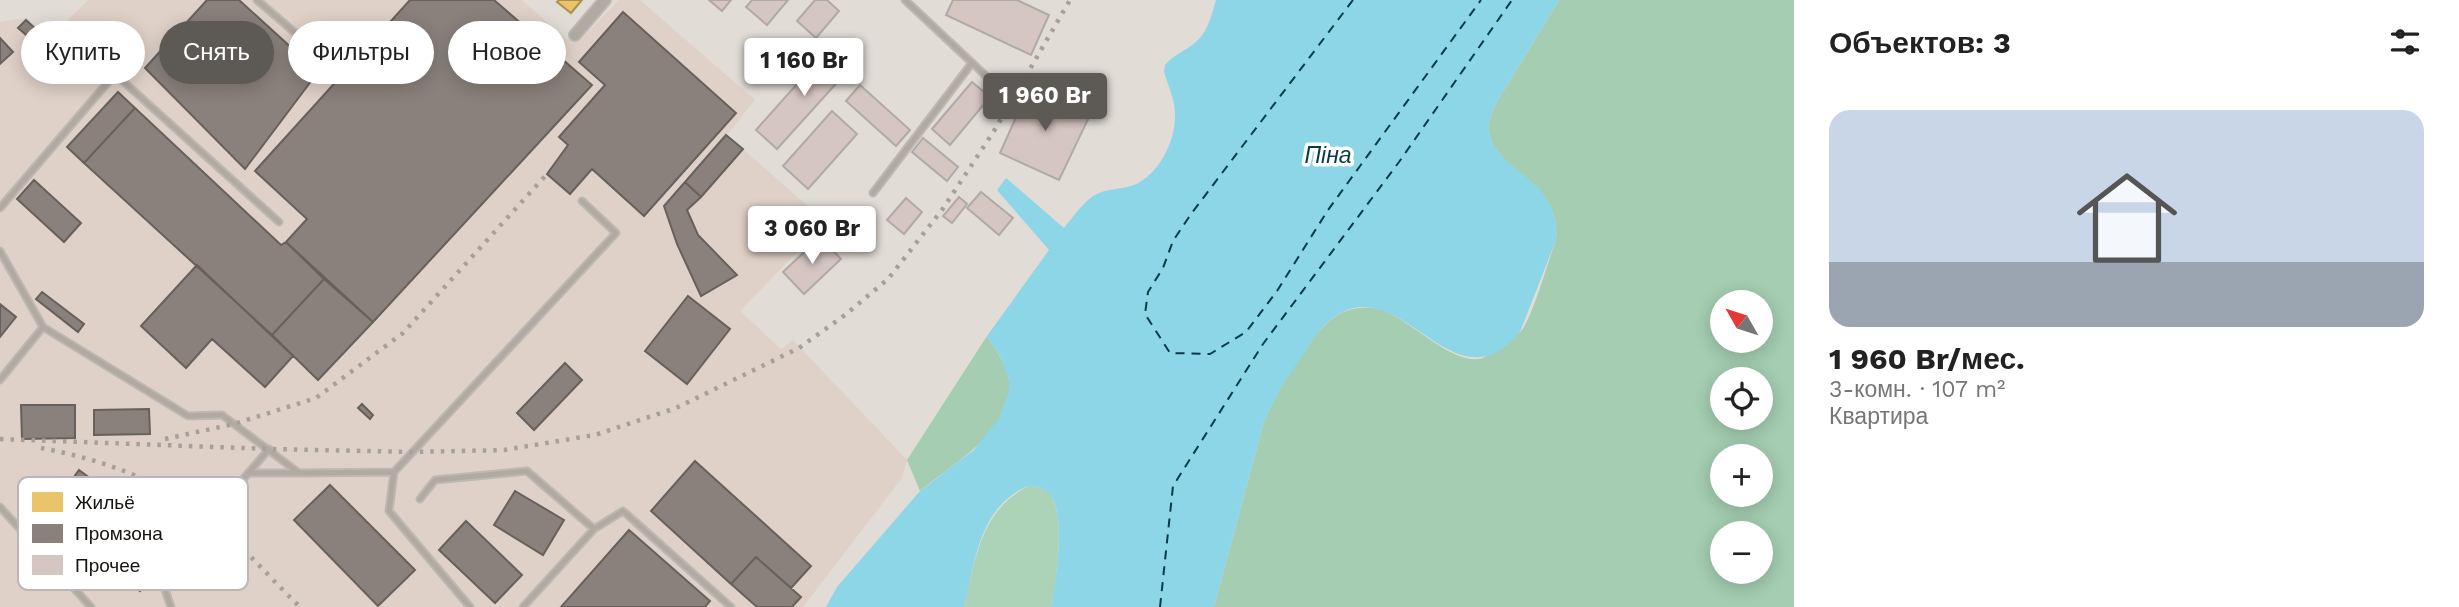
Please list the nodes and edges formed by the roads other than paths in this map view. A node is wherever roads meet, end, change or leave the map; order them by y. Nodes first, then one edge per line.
1 (257, 0) edge
2 (605, 0) edge
3 (905, 0) edge
4 (288, 27) edge
5 (575, 35) dead end
6 (972, 63) junction
7 (1000, 89) dead end
8 (873, 193) dead end
9 (582, 201) dead end
10 (0, 208) edge
11 (278, 222) dead end
12 (0, 251) edge
13 (43, 327) junction
14 (0, 380) edge
15 (269, 449) junction
16 (394, 472) junction
17 (248, 473) junction
18 (299, 473) junction
19 (245, 477) edge
20 (420, 499) dead end
21 (0, 508) edge
22 (18, 528) edge
23 (593, 529) junction
24 (75, 590) edge
25 (165, 590) edge
26 (91, 607) edge
27 (171, 607) edge
28 (470, 607) edge
29 (523, 607) edge
30 (731, 607) edge

1 - 4 lane
2 - 5 street
3 - 6 lane
6 - 7 lane
6 - 8 lane
9 - 16 lane
10 - 11 lane
12 - 13 lane
13 - 14 lane
13 - 15 lane
15 - 17 lane
15 - 18 lane
16 - 18 lane
16 - 28 lane
17 - 18 lane
17 - 19 lane
20 - 23 lane
21 - 22 lane
23 - 29 lane
23 - 30 lane
24 - 26 lane
25 - 27 lane

